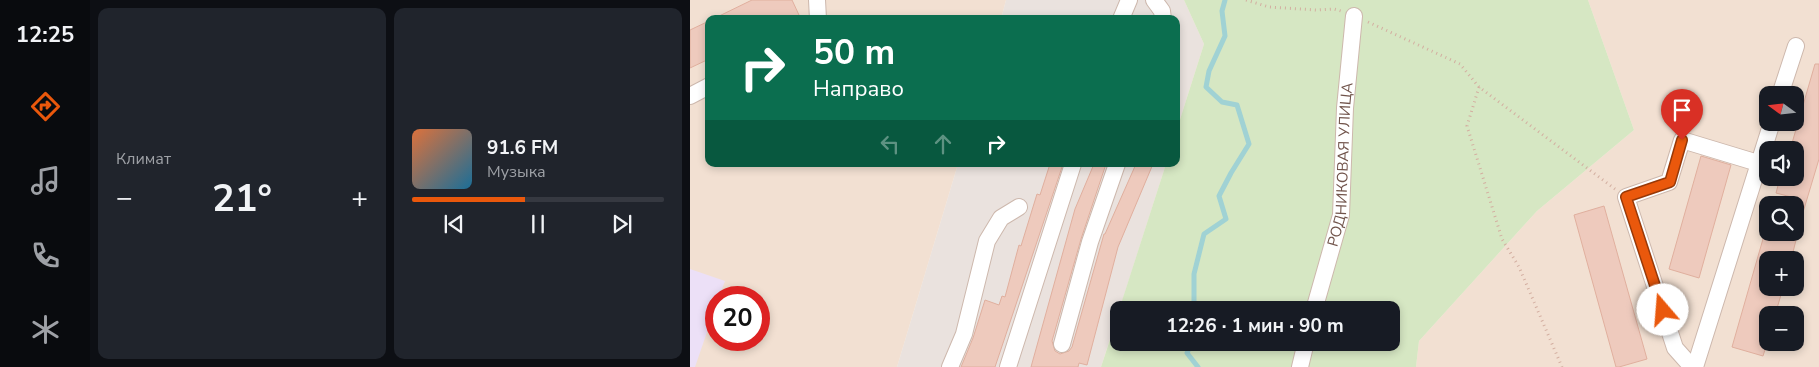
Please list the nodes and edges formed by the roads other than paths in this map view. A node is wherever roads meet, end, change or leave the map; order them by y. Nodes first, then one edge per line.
1 (817, 0) edge
2 (1129, 0) edge
3 (1154, 0) edge
4 (818, 15) edge
5 (1123, 15) edge
6 (1162, 15) edge
7 (1354, 16) road end
8 (1796, 46) dead end
9 (1783, 86) edge
10 (705, 88) edge
11 (690, 96) edge
12 (1769, 131) edge
13 (1758, 163) junction
14 (1072, 167) edge
15 (1116, 167) edge
16 (1019, 207) dead end
17 (1317, 301) edge
18 (1062, 344) dead end
19 (1304, 351) edge
20 (950, 367) edge
21 (1008, 367) edge
22 (1300, 367) edge
23 (1694, 367) edge

1 - 4 lane
2 - 5 lane
3 - 6 lane
7 - 17 lane, РОДНИКОВАЯ УЛИЦА
8 - 9 lane
10 - 11 lane
12 - 13 lane
13 - 23 lane
13 - 23 lane
14 - 21 lane
15 - 18 lane
16 - 20 lane
19 - 22 lane

